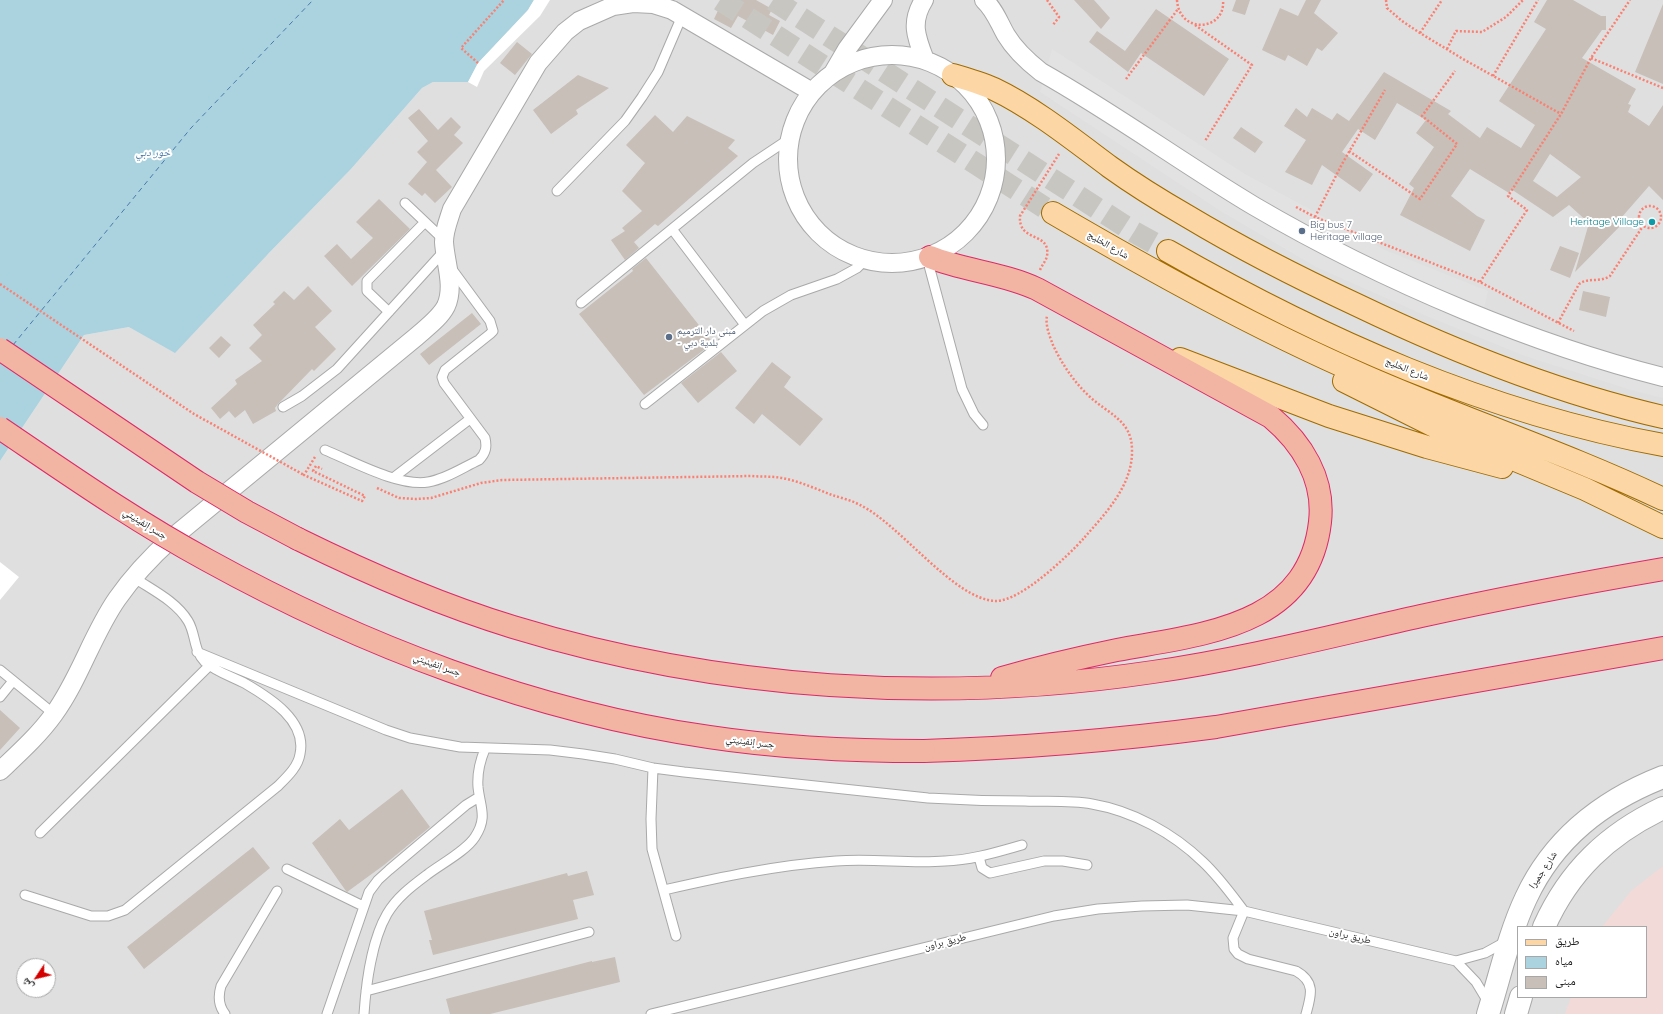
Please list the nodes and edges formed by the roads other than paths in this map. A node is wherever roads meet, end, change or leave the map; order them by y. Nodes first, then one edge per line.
1 (884, 0) edge
2 (924, 0) edge
3 (984, 0) edge
4 (652, 2) edge
5 (682, 16) junction
6 (925, 60) junction
7 (833, 73) junction
8 (953, 75) junction
9 (812, 92) junction
10 (789, 139) junction
11 (557, 191) dead end
12 (405, 203) dead end
13 (1053, 213) tunnel mouth
14 (425, 222) junction
15 (672, 229) junction
16 (445, 250) junction
17 (1168, 251) tunnel mouth
18 (928, 257) junction
19 (865, 260) junction
20 (581, 303) dead end
21 (1227, 310) junction
22 (389, 312) junction
23 (745, 324) junction
24 (1142, 348) junction
25 (0, 349) edge
26 (1663, 366) edge
27 (1642, 372) junction
28 (1663, 377) edge
29 (645, 404) dead end
30 (283, 407) dead end
31 (1663, 417) edge
32 (470, 419) junction
33 (983, 425) dead end
34 (0, 428) edge
35 (1663, 445) edge
36 (325, 450) dead end
37 (393, 478) junction
38 (1585, 489) junction
39 (1663, 498) edge
40 (1663, 527) edge
41 (1663, 569) edge
42 (133, 577) junction
43 (1663, 648) edge
44 (198, 652) junction
45 (210, 665) junction
46 (0, 670) edge
47 (13, 681) junction
48 (968, 688) junction
49 (0, 697) edge
50 (54, 714) junction
51 (485, 749) junction
52 (653, 768) junction
53 (0, 771) edge
54 (1663, 776) edge
55 (480, 797) junction
56 (1663, 808) edge
57 (40, 833) dead end
58 (1022, 845) dead end
59 (979, 857) junction
60 (1087, 865) dead end
61 (287, 869) dead end
62 (664, 890) junction
63 (277, 891) dead end
64 (25, 895) dead end
65 (363, 906) junction
66 (1244, 911) junction
67 (1545, 926) edge
68 (589, 932) dead end
69 (676, 936) dead end
70 (1511, 939) junction
71 (1456, 961) junction
72 (366, 991) junction
73 (1521, 998) edge
74 (1489, 1010) edge
75 (225, 1014) edge
76 (327, 1014) edge
77 (364, 1014) edge
78 (651, 1014) edge
79 (1306, 1014) edge
80 (1516, 1014) edge

1 - 7 street
2 - 6 street
3 - 27 street
4 - 5 street
4 - 16 street
5 - 9 street
5 - 11 lane
6 - 7 street
6 - 8 street
7 - 9 street
8 - 18 street
8 - 31 main road
9 - 10 street
10 - 15 lane
10 - 19 street
12 - 14 lane
13 - 21 main road, شارع الخليج
14 - 16 lane
14 - 22 lane
15 - 20 lane
15 - 23 lane
16 - 22 lane
16 - 32 lane
16 - 42 street
17 - 35 main road, شارع الخليج
18 - 19 street
18 - 24 highway
18 - 33 lane
19 - 23 lane
21 - 38 main road, شارع الخليج
21 - 39 main road, شارع الخليج
22 - 30 lane
23 - 29 lane
24 - 38 main road
24 - 48 highway
25 - 48 highway, bridge
26 - 27 lane
27 - 28 street
32 - 37 lane
32 - 37 lane
34 - 43 highway, جسر إنفينيتي, bridge
36 - 37 lane
38 - 40 main road, شارع الخليج
41 - 48 highway
42 - 44 lane
42 - 50 street
44 - 45 lane
44 - 51 lane
45 - 57 lane
45 - 64 lane
46 - 47 lane
47 - 49 lane
47 - 50 lane
50 - 53 street
51 - 52 lane
51 - 55 lane
52 - 62 lane
52 - 66 lane
54 - 70 street, شارع جميرا
55 - 65 lane
55 - 72 lane
56 - 67 street
58 - 59 lane
59 - 60 lane
59 - 62 lane
61 - 65 lane
62 - 69 lane
63 - 75 lane
65 - 76 lane
66 - 71 lane, طريق براون
66 - 78 lane, طريق براون
66 - 79 lane
68 - 72 lane
70 - 71 lane, طريق براون
70 - 74 street, شارع جميرا
71 - 74 lane
72 - 77 lane
73 - 80 street

